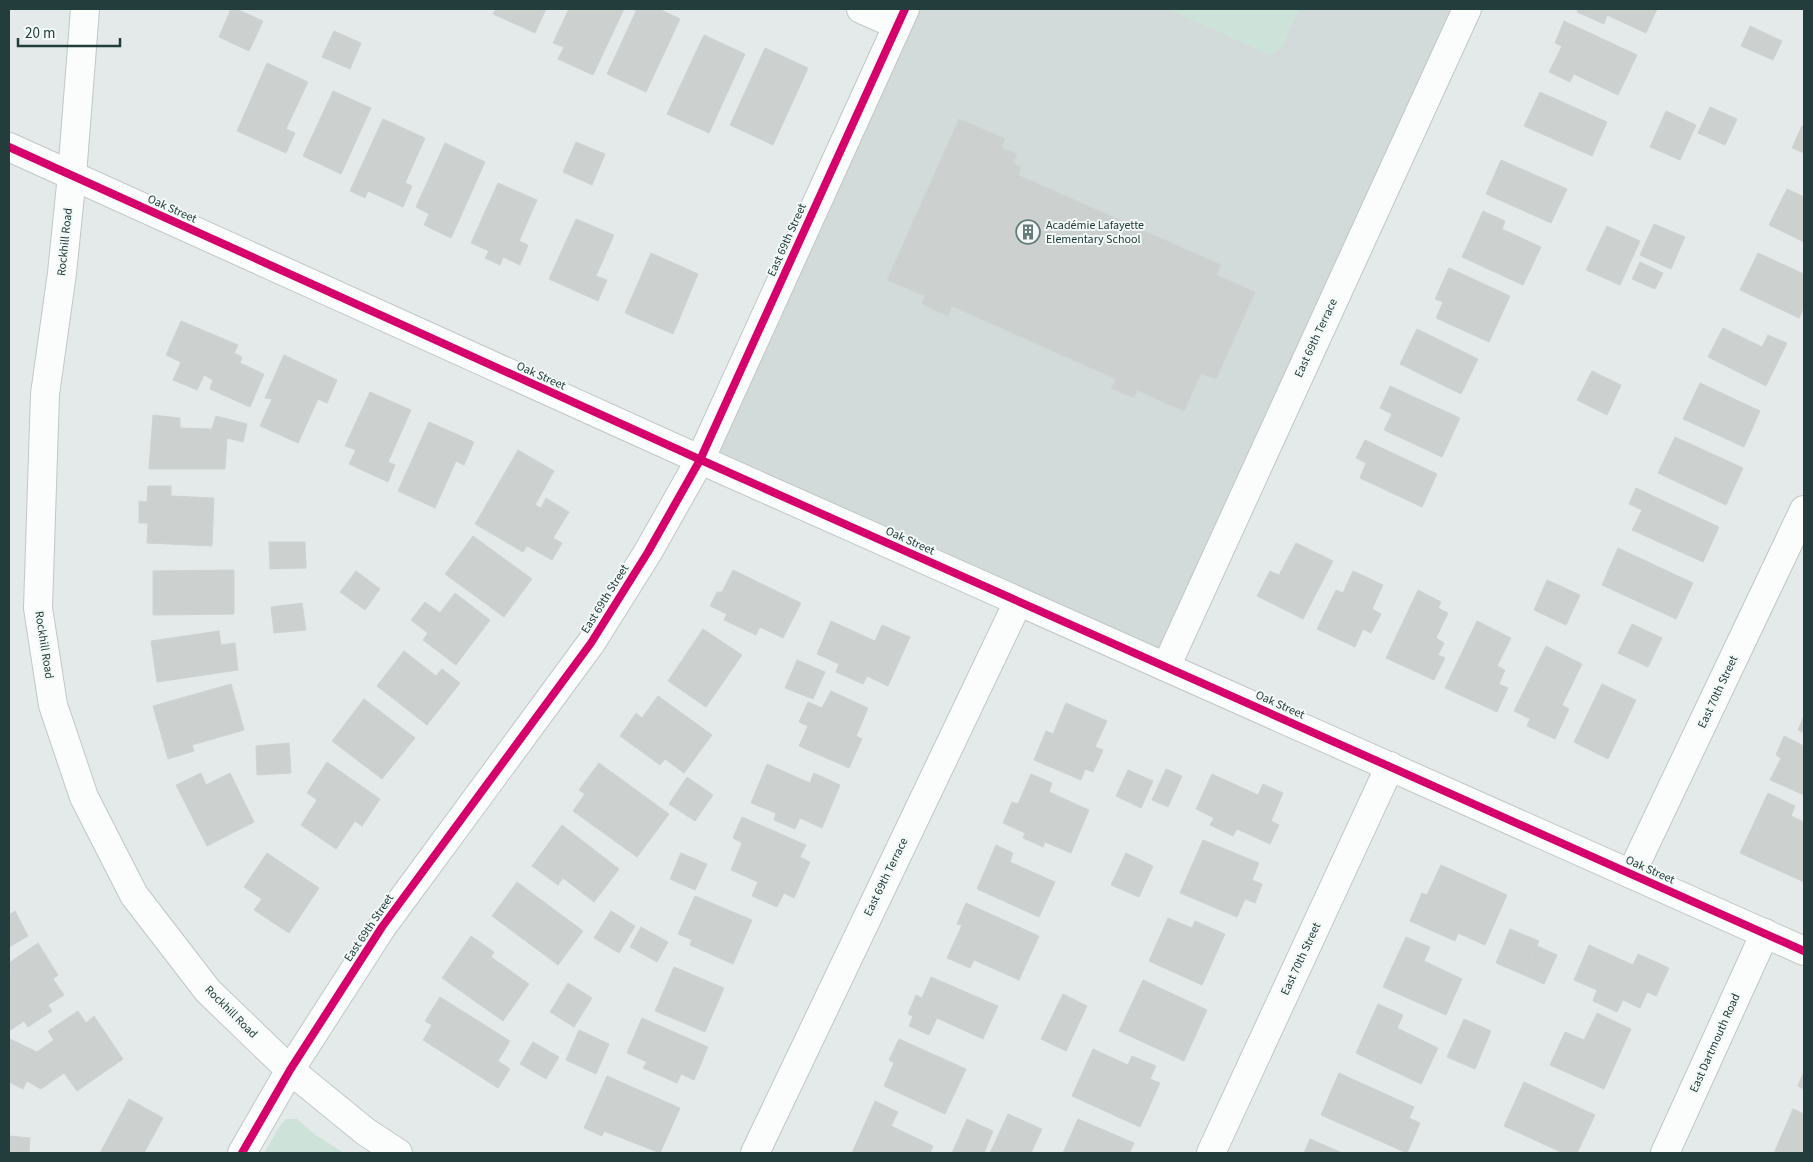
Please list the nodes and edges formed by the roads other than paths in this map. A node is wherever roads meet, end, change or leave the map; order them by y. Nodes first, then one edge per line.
1 (84, 9) edge
2 (862, 9) edge
3 (1467, 9) edge
4 (901, 17) edge
5 (9, 147) edge
6 (72, 176) junction
7 (700, 460) junction
8 (1804, 510) edge
9 (1018, 602) junction
10 (1166, 667) junction
11 (1390, 766) junction
12 (1631, 874) junction
13 (1765, 933) junction
14 (1804, 951) edge
15 (290, 1070) junction
16 (242, 1153) edge
17 (398, 1153) edge
18 (755, 1153) edge
19 (1211, 1153) edge
20 (1665, 1153) edge

1 - 6 street, Rockhill Road
2 - 4 street
3 - 10 street, East 69th Terrace
4 - 7 street, East 69th Street
5 - 6 street, Oak Street
6 - 7 street, Oak Street
6 - 15 street, Rockhill Road
7 - 9 street, Oak Street
7 - 15 street, East 69th Street
8 - 12 street, East 70th Street
9 - 10 street, Oak Street
9 - 18 street, East 69th Terrace
10 - 11 street, Oak Street
11 - 12 street, Oak Street
11 - 19 street, East 70th Street
12 - 13 street, Oak Street
13 - 14 street, Oak Street
13 - 20 street, East Dartmouth Road
15 - 16 street, East 69th Street
15 - 17 street, Rockhill Road

